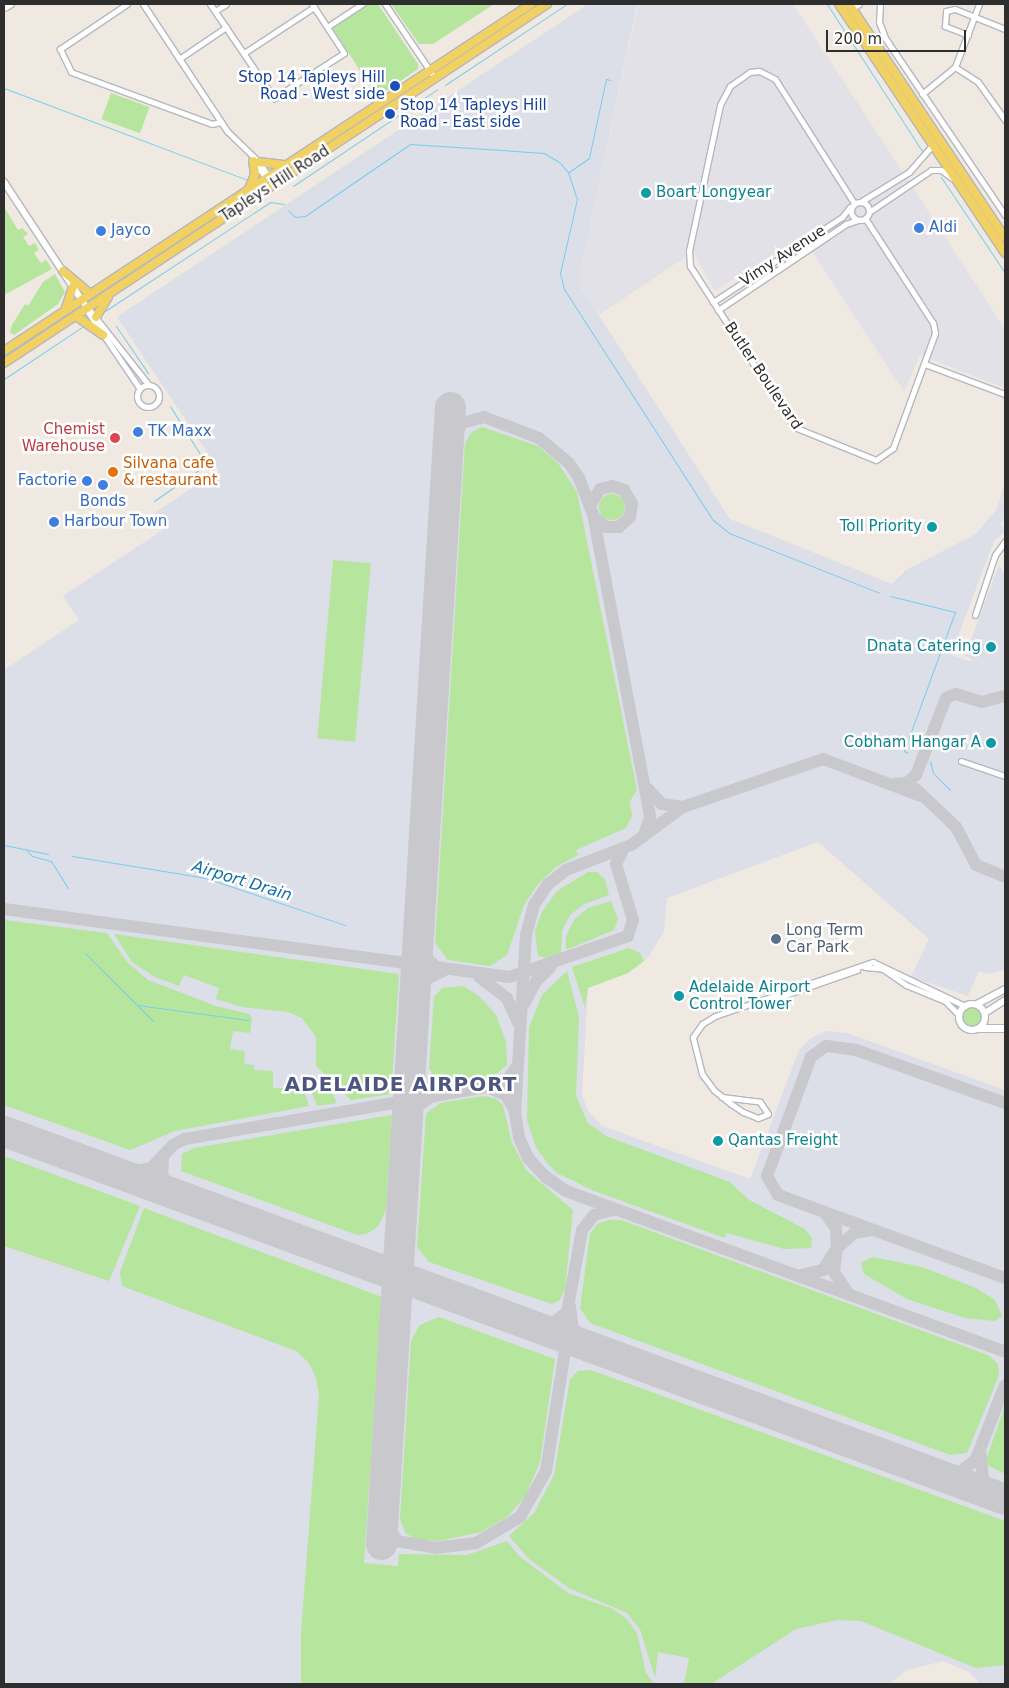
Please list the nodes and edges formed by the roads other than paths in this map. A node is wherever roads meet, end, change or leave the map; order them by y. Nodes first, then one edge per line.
1 (11, 4) edge
2 (127, 4) edge
3 (142, 4) edge
4 (210, 4) edge
5 (226, 4) edge
6 (362, 4) edge
7 (385, 4) edge
8 (532, 4) edge
9 (547, 4) edge
10 (839, 4) edge
11 (844, 4) edge
12 (880, 4) edge
13 (979, 4) edge
14 (313, 5) edge
15 (854, 5) edge
16 (119, 6) edge
17 (4, 8) edge
18 (215, 11) junction
19 (974, 16) junction
20 (850, 20) junction
21 (226, 27) junction
22 (328, 27) junction
23 (1005, 29) edge
24 (968, 36) junction
25 (244, 53) junction
26 (179, 58) junction
27 (955, 67) junction
28 (429, 70) junction
29 (435, 78) junction
30 (922, 94) junction
31 (1005, 120) edge
32 (220, 122) junction
33 (933, 144) junction
34 (256, 162) junction
35 (287, 164) junction
36 (268, 177) junction
37 (4, 182) edge
38 (274, 185) junction
39 (961, 186) junction
40 (248, 190) junction
41 (862, 201) junction
42 (852, 205) junction
43 (869, 212) junction
44 (1005, 215) edge
45 (865, 218) junction
46 (858, 220) junction
47 (1003, 242) edge
48 (1005, 252) edge
49 (63, 271) junction
50 (73, 286) junction
51 (116, 288) junction
52 (90, 294) junction
53 (82, 300) junction
54 (712, 302) junction
55 (87, 308) junction
56 (718, 310) junction
57 (63, 312) junction
58 (76, 316) junction
59 (96, 317) junction
60 (103, 335) junction
61 (4, 351) edge
62 (4, 363) edge
63 (925, 364) junction
64 (148, 384) junction
65 (140, 389) junction
66 (1005, 394) edge
67 (1005, 541) edge
68 (975, 615) dead end
69 (961, 761) dead end
70 (1005, 776) edge
71 (1005, 989) edge
72 (1005, 1000) edge
73 (977, 1004) junction
74 (964, 1006) junction
75 (746, 1007) junction
76 (985, 1013) junction
77 (959, 1015) junction
78 (980, 1028) junction
79 (1005, 1028) edge
80 (722, 1097) junction

1 - 17 street
2 - 16 street
3 - 26 street
4 - 18 street
5 - 18 street
6 - 22 street
7 - 28 street
8 - 28 main road, Tapleys Hill Road
9 - 29 main road, Tapleys Hill Road
10 - 20 main road
11 - 15 main road
12 - 30 street
13 - 19 street
14 - 22 street
14 - 25 street
15 - 20 main road
15 - 47 main road
16 - 32 street
18 - 21 street
19 - 23 street
19 - 24 street
19 - 24 street
20 - 33 main road
21 - 25 street
21 - 26 street
22 - 25 street
24 - 27 street
26 - 32 street
27 - 30 street
27 - 31 street
28 - 29 street
28 - 35 main road, Tapleys Hill Road
29 - 38 main road, Tapleys Hill Road
30 - 44 street
32 - 34 street
33 - 39 main road
33 - 41 street
34 - 35 main road
34 - 36 street
34 - 40 main road
35 - 36 main road, Tapleys Hill Road
36 - 38 street
36 - 40 main road, Tapleys Hill Road
37 - 49 street
38 - 51 main road, Tapleys Hill Road
39 - 43 street
39 - 47 main road
40 - 52 main road, Tapleys Hill Road
41 - 42 street
41 - 43 street
42 - 46 street
42 - 54 street, Vimy Avenue
42 - 54 street, Butler Boulevard
43 - 45 street
45 - 46 street
45 - 63 street, Butler Boulevard
46 - 56 street, Vimy Avenue
47 - 48 main road
49 - 50 street
49 - 52 main road
50 - 53 street
50 - 57 main road
51 - 55 main road, Tapleys Hill Road
51 - 59 main road
52 - 53 main road, Tapleys Hill Road
53 - 55 street
53 - 57 main road, Tapleys Hill Road
54 - 56 street, Butler Boulevard
55 - 58 main road, Tapleys Hill Road
55 - 59 street
55 - 60 street
56 - 63 street, Butler Boulevard
57 - 61 main road, Tapleys Hill Road
58 - 60 main road
58 - 62 main road, Tapleys Hill Road
59 - 64 street
60 - 65 street
63 - 66 street
64 - 65 street
64 - 65 street
67 - 68 street
69 - 70 street
71 - 73 street
72 - 76 street
73 - 74 street
73 - 76 street
74 - 75 street
74 - 77 street
75 - 77 street
75 - 80 street
76 - 78 street
77 - 78 street
78 - 79 main road
80 - 80 street

